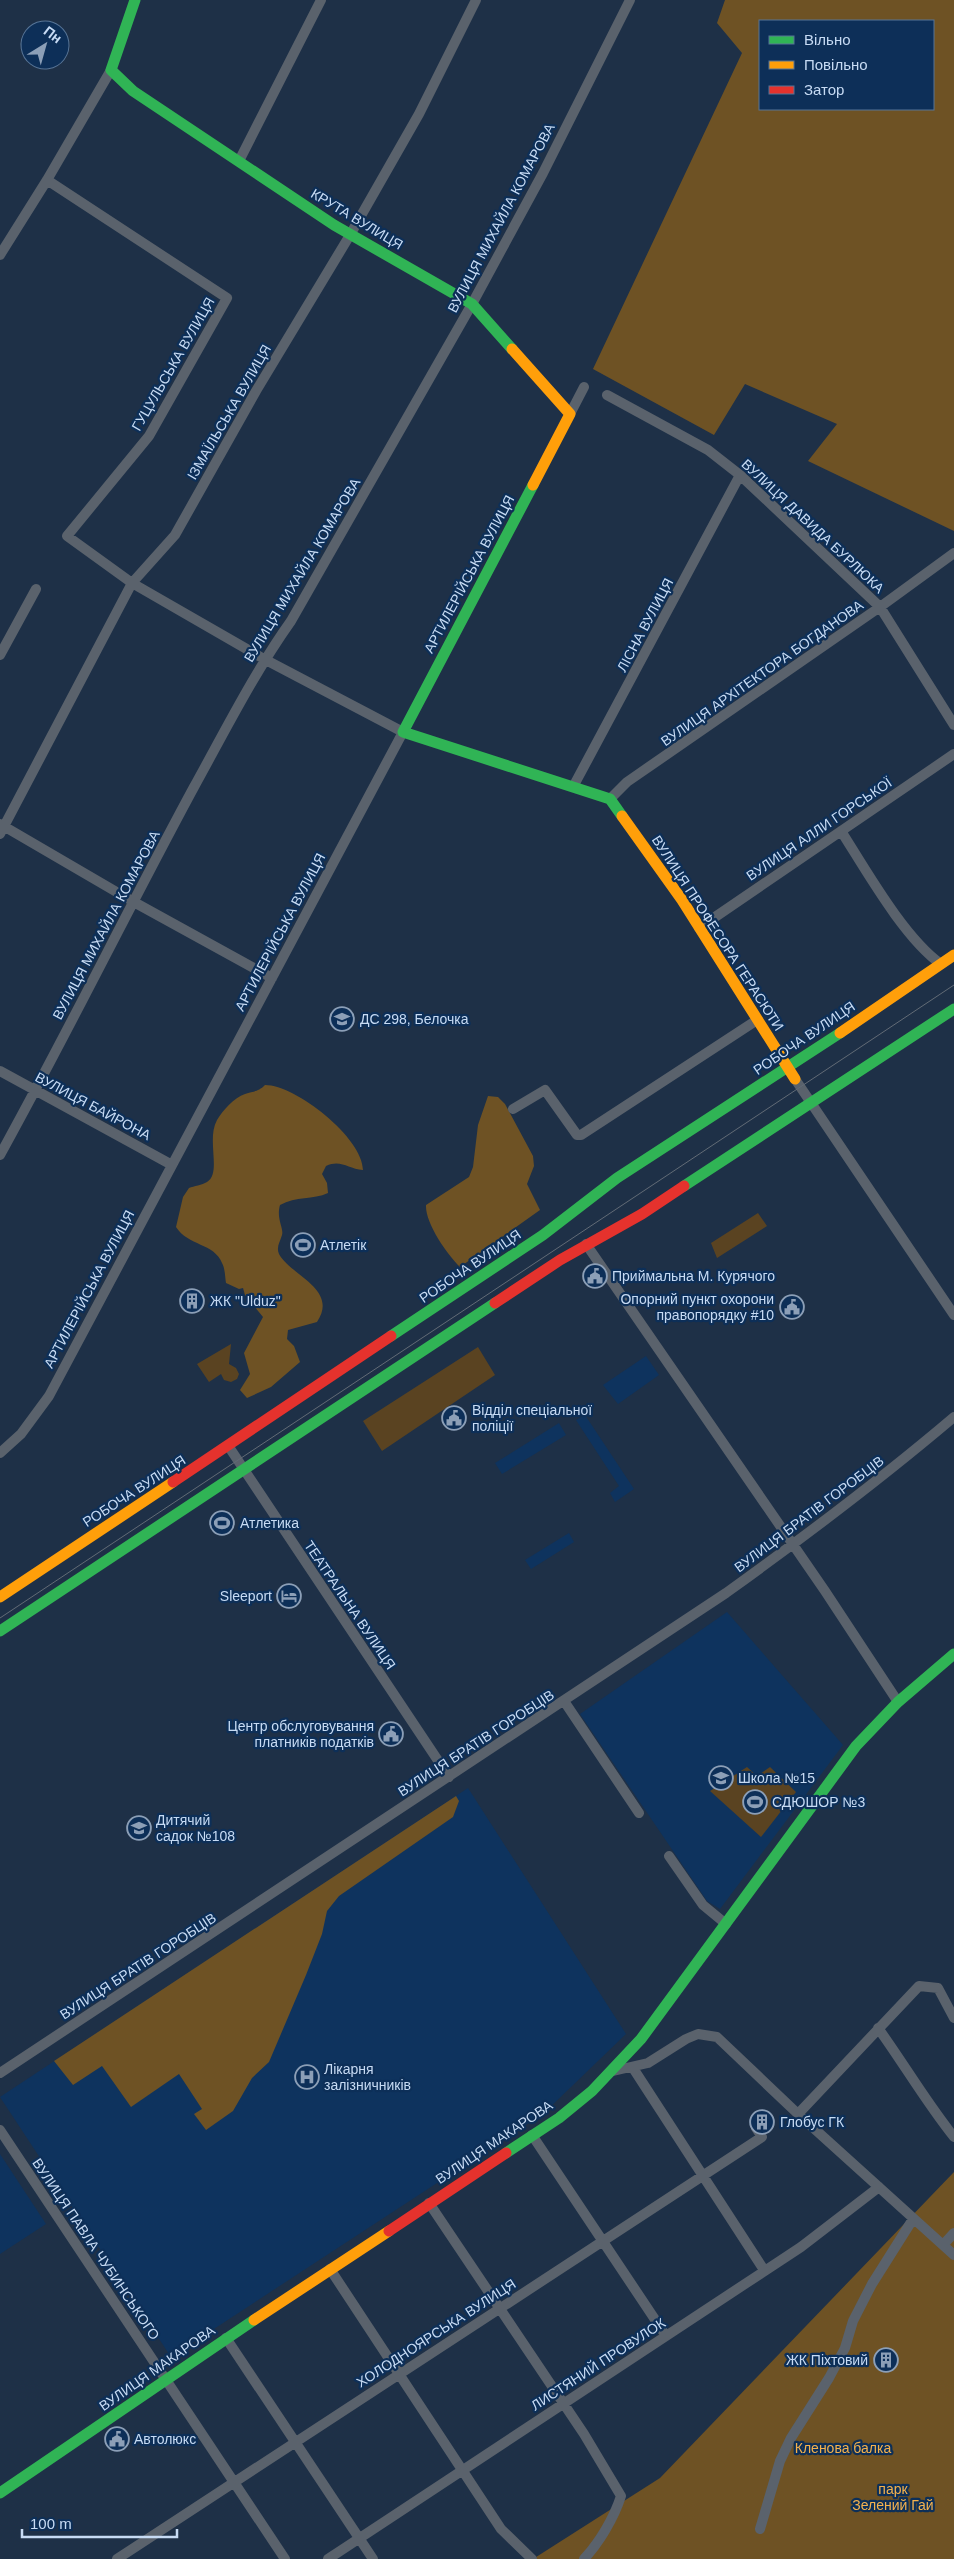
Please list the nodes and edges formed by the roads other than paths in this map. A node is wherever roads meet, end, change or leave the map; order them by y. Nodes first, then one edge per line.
1 (135, 0) edge
2 (321, 0) edge
3 (476, 0) edge
4 (630, 0) edge
5 (111, 70) junction
6 (239, 161) junction
7 (47, 180) junction
8 (350, 235) junction
9 (0, 254) edge
10 (472, 304) junction
11 (584, 387) dead end
12 (607, 395) dead end
13 (570, 414) junction
14 (740, 475) junction
15 (954, 553) edge
16 (132, 583) junction
17 (36, 589) dead end
18 (880, 608) junction
19 (0, 654) edge
20 (264, 659) junction
21 (954, 725) edge
22 (403, 732) junction
23 (954, 754) edge
24 (574, 787) junction
25 (610, 799) junction
26 (1, 828) edge
27 (841, 831) junction
28 (132, 901) junction
29 (699, 928) junction
30 (954, 956) edge
31 (941, 964) junction
32 (272, 978) junction
33 (954, 1010) edge
34 (757, 1020) junction
35 (788, 1068) junction
36 (0, 1072) edge
37 (795, 1079) joint
38 (36, 1091) junction
39 (811, 1103) junction
40 (513, 1109) dead end
41 (0, 1155) edge
42 (172, 1165) junction
43 (586, 1244) junction
44 (954, 1315) edge
45 (954, 1417) edge
46 (229, 1447) junction
47 (0, 1454) edge
48 (244, 1470) junction
49 (792, 1546) junction
50 (0, 1597) edge
51 (0, 1631) edge
52 (954, 1654) edge
53 (564, 1701) junction
54 (898, 1702) junction
55 (449, 1777) junction
56 (639, 1813) dead end
57 (669, 1856) dead end
58 (726, 1924) junction
59 (954, 2018) edge
60 (878, 2028) junction
61 (633, 2068) junction
62 (613, 2070) junction
63 (0, 2073) edge
64 (798, 2114) junction
65 (756, 2128) dead end
66 (0, 2130) edge
67 (532, 2135) junction
68 (954, 2136) edge
69 (702, 2175) junction
70 (879, 2187) junction
71 (429, 2203) junction
72 (913, 2219) junction
73 (954, 2233) edge
74 (603, 2240) junction
75 (943, 2245) junction
76 (954, 2255) edge
77 (330, 2269) junction
78 (764, 2270) junction
79 (500, 2308) junction
80 (666, 2336) junction
81 (226, 2338) junction
82 (398, 2375) junction
83 (165, 2379) junction
84 (564, 2403) junction
85 (295, 2443) junction
86 (461, 2471) junction
87 (234, 2484) junction
88 (0, 2493) edge
89 (760, 2529) dead end
90 (359, 2538) junction
91 (117, 2559) edge
92 (285, 2559) edge
93 (328, 2559) edge
94 (373, 2559) edge
95 (532, 2559) edge
96 (584, 2559) edge

1 - 5 street
2 - 6 street
3 - 8 street, ІЗМАЇЛЬСЬКА ВУЛИЦЯ
4 - 10 street, ВУЛИЦЯ МИХАЙЛА КОМАРОВА
5 - 6 street, КРУТА ВУЛИЦЯ
5 - 7 street
6 - 8 street, КРУТА ВУЛИЦЯ
7 - 9 street
7 - 16 street, ГУЦУЛЬСЬКА ВУЛИЦЯ
8 - 10 street, КРУТА ВУЛИЦЯ
8 - 16 street, ІЗМАЇЛЬСЬКА ВУЛИЦЯ
10 - 13 street, КРУТА ВУЛИЦЯ
10 - 20 street, ВУЛИЦЯ МИХАЙЛА КОМАРОВА
11 - 13 street
12 - 14 street, ВУЛИЦЯ ДАВИДА БУРЛЮКА
13 - 22 street, АРТИЛЕРІЙСЬКА ВУЛИЦЯ
14 - 18 street, ВУЛИЦЯ ДАВИДА БУРЛЮКА
14 - 24 street, ЛІСНА ВУЛИЦЯ
15 - 18 street, ВУЛИЦЯ АРХІТЕКТОРА БОГДАНОВА
16 - 20 street, ГУЦУЛЬСЬКА ВУЛИЦЯ
16 - 26 street, ІЗМАЇЛЬСЬКА ВУЛИЦЯ
17 - 19 street
18 - 21 street, ВУЛИЦЯ ДАВИДА БУРЛЮКА
18 - 25 street, ВУЛИЦЯ АРХІТЕКТОРА БОГДАНОВА
20 - 22 street, ГУЦУЛЬСЬКА ВУЛИЦЯ
20 - 28 street, ВУЛИЦЯ МИХАЙЛА КОМАРОВА
22 - 24 street
22 - 32 street, АРТИЛЕРІЙСЬКА ВУЛИЦЯ
23 - 27 street, ВУЛИЦЯ АЛЛИ ГОРСЬКОЇ
24 - 25 street
25 - 29 street, ВУЛИЦЯ ПРОФЕСОРА ГЕРАСЮТИ
26 - 28 street
27 - 29 street, ВУЛИЦЯ АЛЛИ ГОРСЬКОЇ
27 - 31 street
28 - 32 street
28 - 38 street, ВУЛИЦЯ МИХАЙЛА КОМАРОВА
29 - 34 street, ВУЛИЦЯ ПРОФЕСОРА ГЕРАСЮТИ
30 - 31 street, РОБОЧА ВУЛИЦЯ
31 - 35 street, РОБОЧА ВУЛИЦЯ
32 - 42 street, АРТИЛЕРІЙСЬКА ВУЛИЦЯ
33 - 39 street
34 - 35 street, ВУЛИЦЯ ПРОФЕСОРА ГЕРАСЮТИ
34 - 40 street
35 - 37 street, ВУЛИЦЯ ПРОФЕСОРА ГЕРАСЮТИ
35 - 46 street, РОБОЧА ВУЛИЦЯ
36 - 38 street, ВУЛИЦЯ БАЙРОНА
37 - 39 street, ВУЛИЦЯ ПРОФЕСОРА ГЕРАСЮТИ
38 - 41 street, ВУЛИЦЯ МИХАЙЛА КОМАРОВА
38 - 42 street, ВУЛИЦЯ БАЙРОНА
39 - 43 street
39 - 44 street, ВУЛИЦЯ ПРОФЕСОРА ГЕРАСЮТИ
42 - 47 street, АРТИЛЕРІЙСЬКА ВУЛИЦЯ
43 - 48 street
43 - 49 street
45 - 49 street, ВУЛИЦЯ БРАТІВ ГОРОБЦІВ
46 - 48 street, ТЕАТРАЛЬНА ВУЛИЦЯ
46 - 50 street, РОБОЧА ВУЛИЦЯ
48 - 51 street
48 - 55 street, ТЕАТРАЛЬНА ВУЛИЦЯ
49 - 53 street, ВУЛИЦЯ БРАТІВ ГОРОБЦІВ
49 - 54 street
52 - 54 street, ВУЛИЦЯ МАКАРОВА
53 - 55 street, ВУЛИЦЯ БРАТІВ ГОРОБЦІВ
53 - 56 street
54 - 58 street, ВУЛИЦЯ МАКАРОВА
55 - 63 street, ВУЛИЦЯ БРАТІВ ГОРОБЦІВ
57 - 58 street
58 - 62 street, ВУЛИЦЯ МАКАРОВА
59 - 60 street
60 - 64 street
60 - 68 street
61 - 62 street
61 - 64 street
61 - 69 street
62 - 67 street, ВУЛИЦЯ МАКАРОВА
64 - 70 street
65 - 69 street, ХОЛОДНОЯРСЬКА ВУЛИЦЯ
66 - 83 street, ВУЛИЦЯ ПАВЛА ЧУБИНСЬКОГО
67 - 71 street, ВУЛИЦЯ МАКАРОВА
67 - 74 street
69 - 74 street, ХОЛОДНОЯРСЬКА ВУЛИЦЯ
69 - 78 street
70 - 72 street
70 - 78 street, ЛИСТЯНИЙ ПРОВУЛОК
71 - 77 street, ВУЛИЦЯ МАКАРОВА
71 - 79 street
72 - 75 street
72 - 89 street
73 - 75 street
74 - 79 street, ХОЛОДНОЯРСЬКА ВУЛИЦЯ
74 - 80 street
75 - 76 street
77 - 81 street, ВУЛИЦЯ МАКАРОВА
77 - 82 street
78 - 80 street, ЛИСТЯНИЙ ПРОВУЛОК
79 - 82 street, ХОЛОДНОЯРСЬКА ВУЛИЦЯ
79 - 84 street
80 - 84 street, ЛИСТЯНИЙ ПРОВУЛОК
81 - 83 street, ВУЛИЦЯ МАКАРОВА
81 - 85 street
82 - 85 street, ХОЛОДНОЯРСЬКА ВУЛИЦЯ
82 - 86 street
83 - 87 street, ВУЛИЦЯ ПАВЛА ЧУБИНСЬКОГО
83 - 88 street, ВУЛИЦЯ МАКАРОВА
84 - 86 street, ЛИСТЯНИЙ ПРОВУЛОК
84 - 96 street
85 - 87 street, ХОЛОДНОЯРСЬКА ВУЛИЦЯ
85 - 90 street
86 - 90 street, ЛИСТЯНИЙ ПРОВУЛОК
86 - 95 street
87 - 91 street, ХОЛОДНОЯРСЬКА ВУЛИЦЯ
87 - 92 street, ВУЛИЦЯ ПАВЛА ЧУБИНСЬКОГО
90 - 93 street, ЛИСТЯНИЙ ПРОВУЛОК
90 - 94 street

